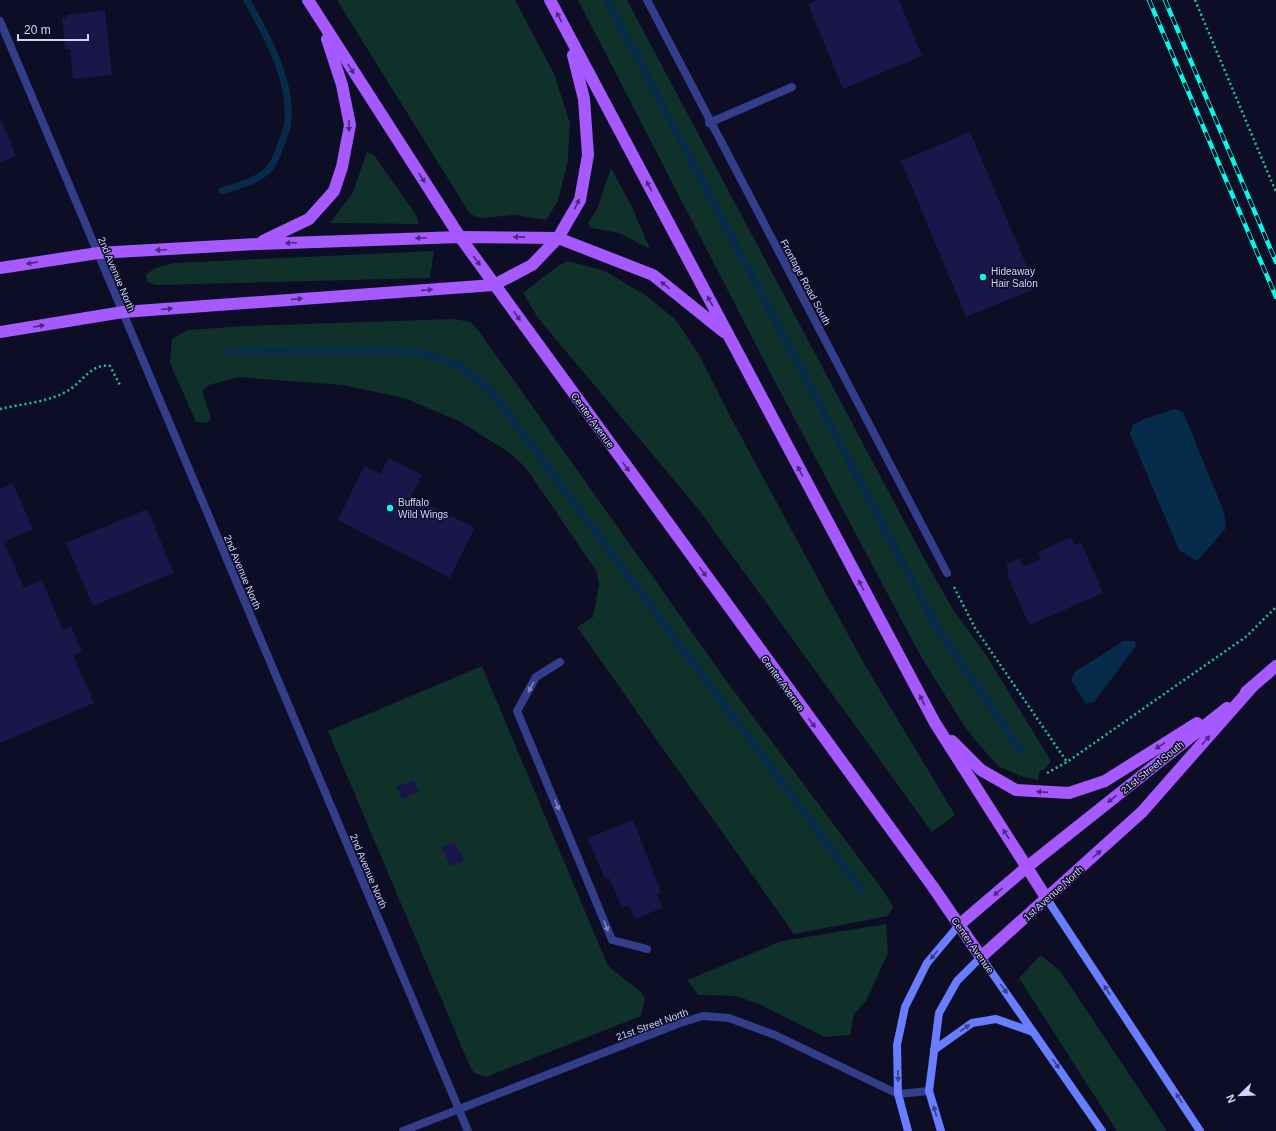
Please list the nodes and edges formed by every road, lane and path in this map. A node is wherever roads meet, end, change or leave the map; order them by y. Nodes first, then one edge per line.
1 (308, 0) edge
2 (550, 0) edge
3 (647, 0) edge
4 (1195, 0) edge
5 (321, 21) junction
6 (0, 22) edge
7 (568, 34) junction
8 (792, 87) dead end
9 (709, 123) junction
10 (1276, 192) edge
11 (460, 237) junction
12 (558, 238) junction
13 (258, 244) junction
14 (98, 253) junction
15 (0, 268) edge
16 (494, 285) junction
17 (122, 312) junction
18 (0, 332) edge
19 (728, 335) junction
20 (121, 387) dead end
21 (0, 409) edge
22 (946, 573) joint
23 (1276, 607) edge
24 (560, 662) dead end
25 (1276, 666) edge
26 (1252, 687) junction
27 (935, 723) junction
28 (1067, 762) junction
29 (1047, 773) dead end
30 (1027, 867) junction
31 (1048, 899) junction
32 (959, 925) junction
33 (647, 948) dead end
34 (981, 957) junction
35 (1033, 1032) junction
36 (934, 1050) junction
37 (929, 1091) junction
38 (898, 1094) junction
39 (458, 1109) junction
40 (404, 1131) edge
41 (468, 1131) edge
42 (908, 1131) edge
43 (941, 1131) edge
44 (1102, 1131) edge
45 (1200, 1131) edge

1 - 5 main road
7 -> 2 main road
3 - 9 street, Frontage Road South
4 - 10 path
5 -> 11 main road, Center Avenue
5 -> 13 main road
6 - 14 street, 2nd Avenue North
12 -> 7 main road
19 -> 7 main road
8 - 9 street
9 - 22 street, Frontage Road South
12 -> 11 main road
11 -> 13 main road
11 -> 16 main road, Center Avenue
12 - 16 main road
19 -> 12 main road
13 -> 14 main road
14 -> 15 main road
14 - 17 street, 2nd Avenue North
17 -> 16 main road
16 -> 32 main road, Center Avenue
18 -> 17 main road
17 - 39 street, 2nd Avenue North
27 -> 19 main road
20 - 21 path
22 - 28 path
23 - 28 path
24 -> 33 street
25 - 26 main road, 21st Street South
26 -> 27 main road
26 -> 30 main road, 21st Street South
31 -> 26 main road, 1st Avenue North
30 -> 27 main road
28 - 29 path
30 - 31 main road
30 -> 32 main road
31 - 34 main road, 1st Avenue North
45 -> 31 street
32 - 34 main road, Center Avenue
32 -> 38 street
34 -> 35 street, Center Avenue
34 - 36 street, 1st Avenue North
36 -> 35 street
35 -> 44 street, Center Avenue
36 - 37 street, 1st Avenue North
37 - 38 street
43 -> 37 street, 1st Avenue North
38 - 39 street, 21st Street North
38 - 42 street
39 - 40 street, 21st Street North
39 - 41 street, 2nd Avenue North

